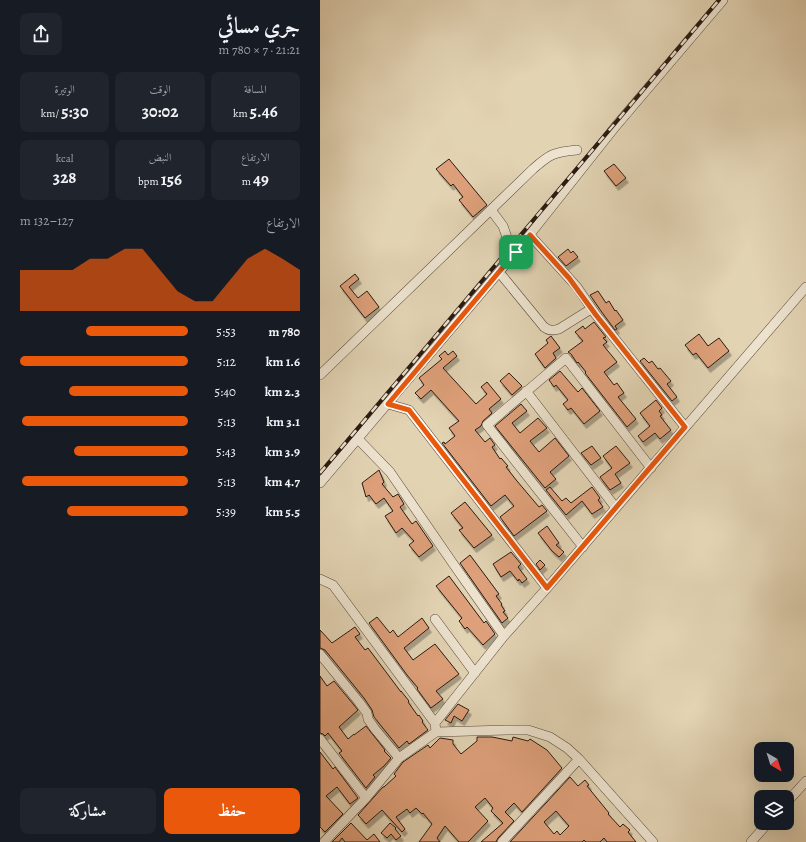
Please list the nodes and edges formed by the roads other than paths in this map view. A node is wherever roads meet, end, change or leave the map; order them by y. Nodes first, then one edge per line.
1 (723, 0) edge
2 (577, 150) dead end
3 (491, 210) junction
4 (530, 235) junction
5 (516, 252) junction
6 (499, 272) junction
7 (806, 286) edge
8 (591, 309) junction
9 (320, 375) edge
10 (526, 391) junction
11 (388, 404) junction
12 (685, 427) junction
13 (358, 439) junction
14 (651, 468) junction
15 (320, 484) edge
16 (616, 508) junction
17 (583, 547) junction
18 (320, 579) edge
19 (547, 588) junction
20 (435, 619) dead end
21 (504, 636) junction
22 (320, 654) edge
23 (474, 673) junction
24 (435, 727) junction
25 (320, 739) edge
26 (399, 758) junction
27 (579, 759) junction
28 (806, 781) edge
29 (794, 794) edge
30 (366, 798) junction
31 (762, 830) edge
32 (323, 839) edge
33 (502, 842) edge
34 (653, 842) edge
35 (751, 842) edge

1 - 4 street
2 - 3 street
3 - 5 street
3 - 9 street
4 - 5 street
4 - 8 street
5 - 6 street
6 - 8 street
6 - 11 street
7 - 12 street
8 - 12 street
10 - 14 street
10 - 16 street
10 - 17 street
11 - 13 street
11 - 19 street
12 - 14 street
13 - 15 street
13 - 21 street
14 - 16 street
16 - 17 street
17 - 19 street
18 - 24 street
19 - 21 street
20 - 23 street
21 - 23 street
22 - 26 street
23 - 24 street
24 - 26 street
24 - 27 street
25 - 30 street
26 - 30 street
27 - 33 street
27 - 34 street
28 - 29 street
30 - 32 street
31 - 35 street

